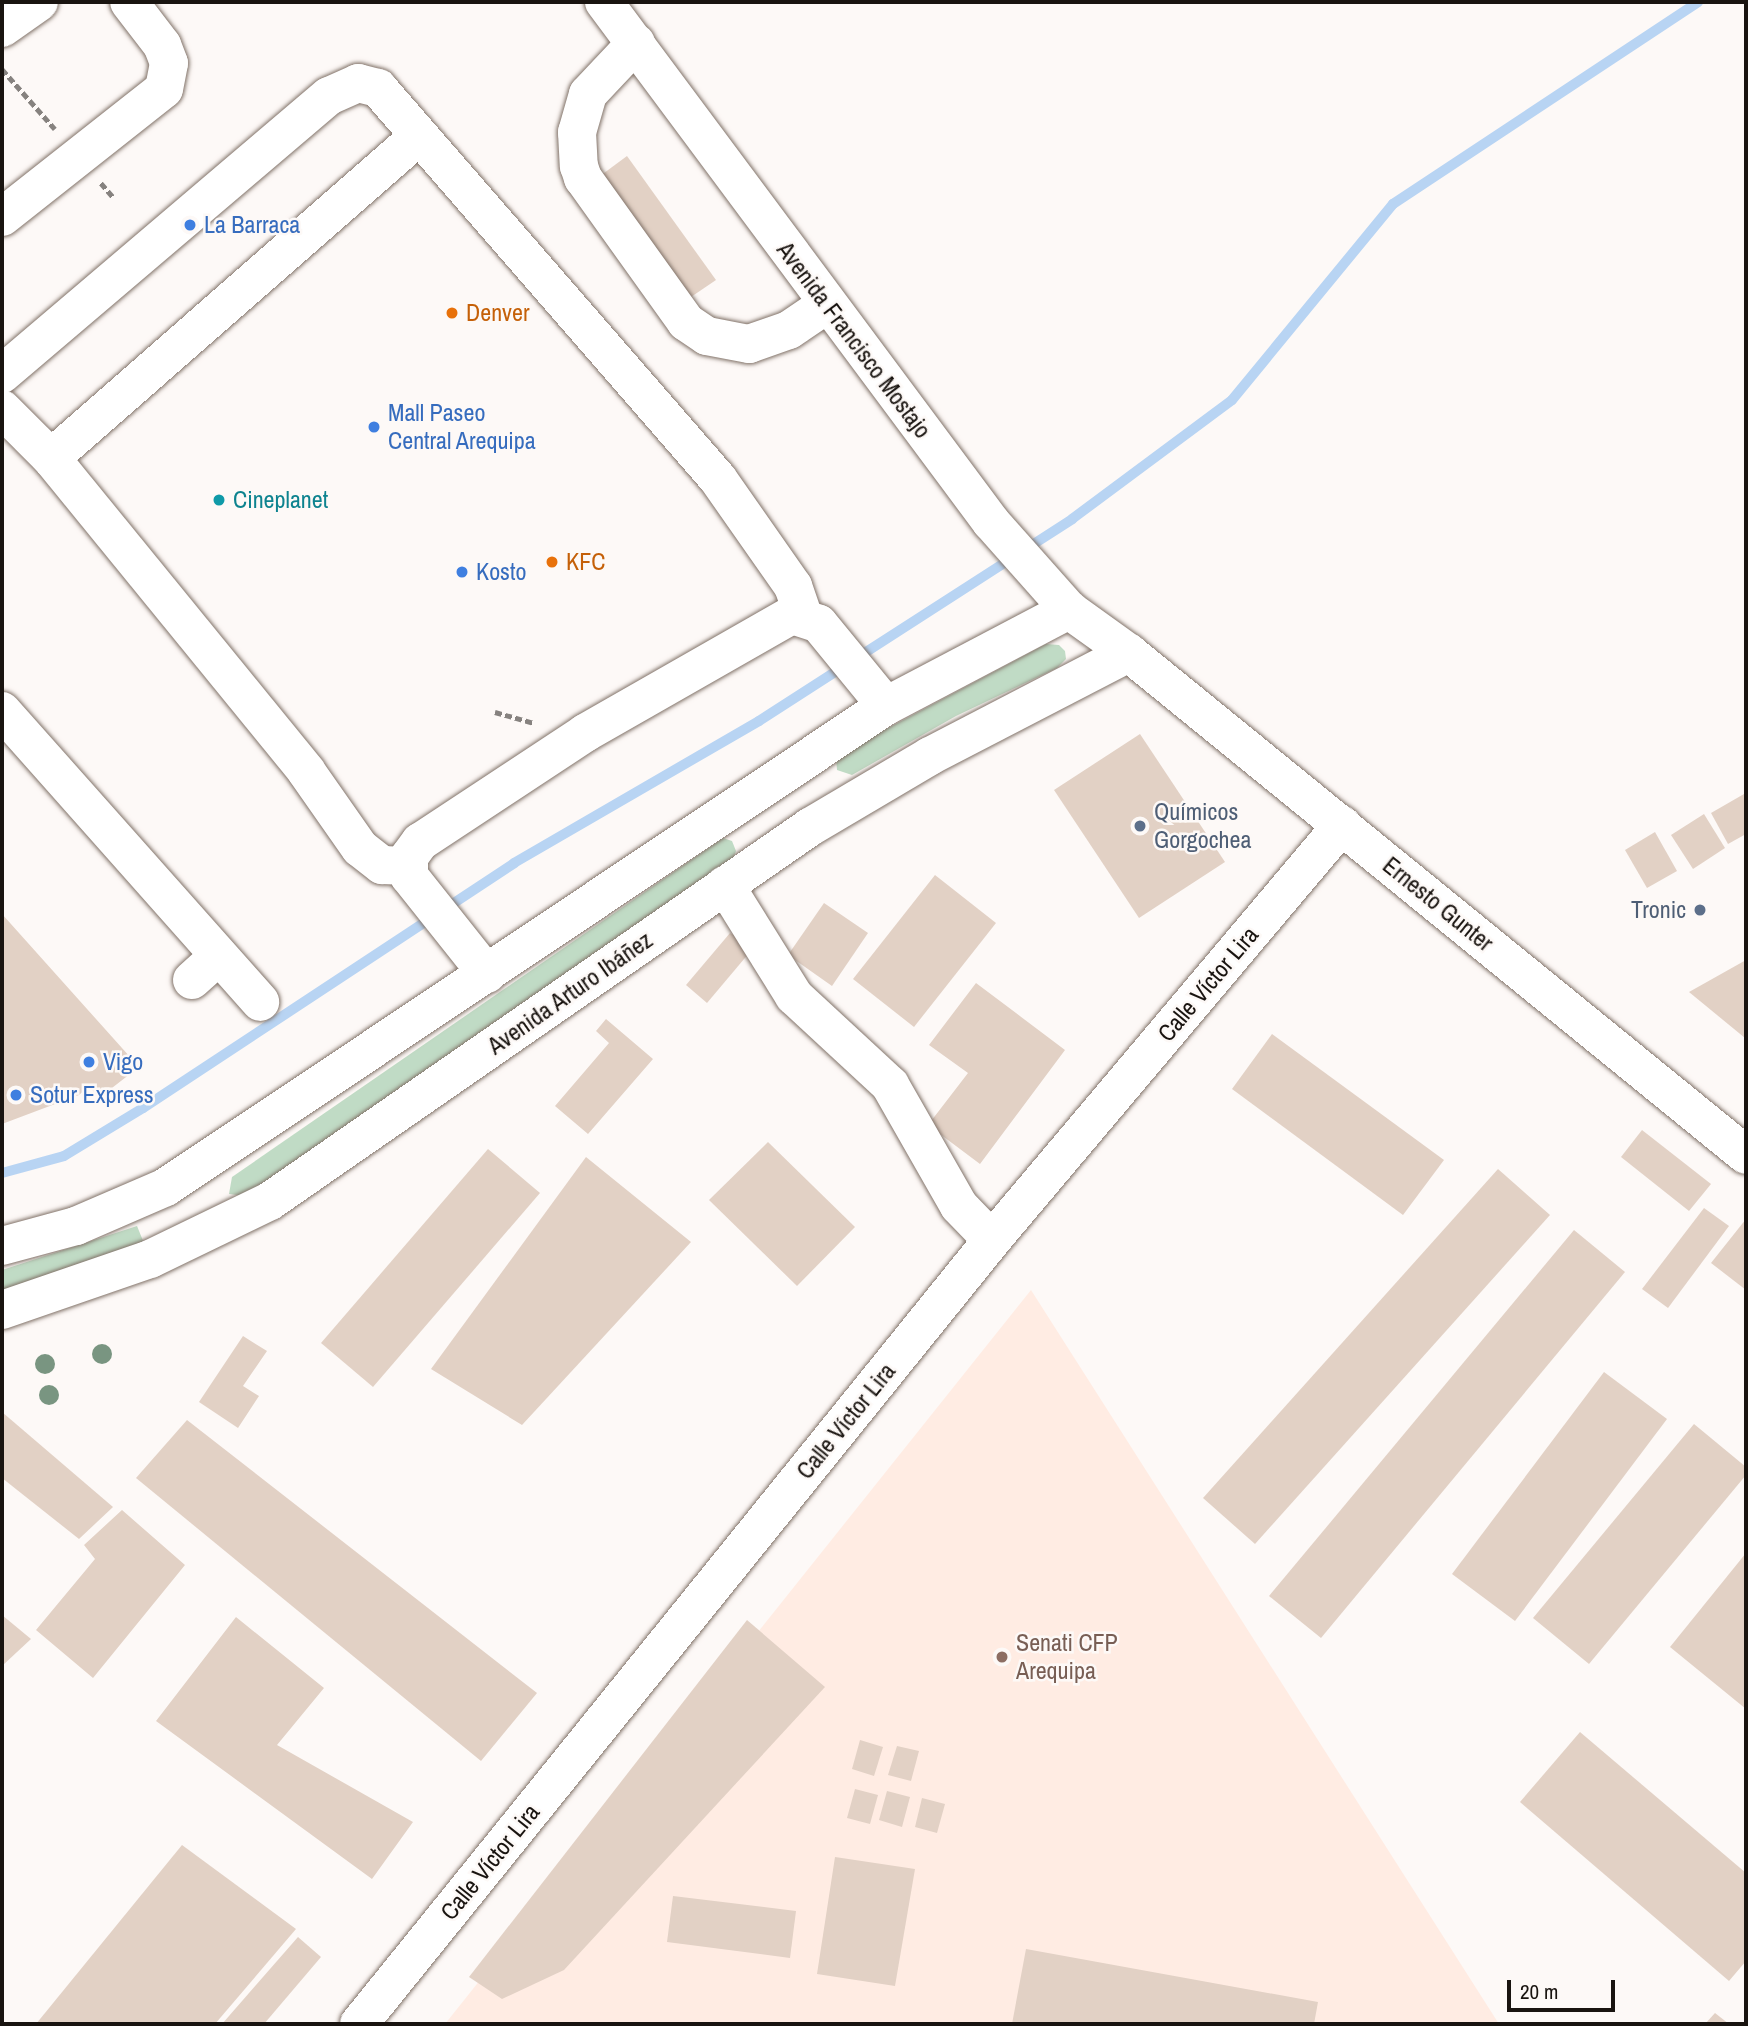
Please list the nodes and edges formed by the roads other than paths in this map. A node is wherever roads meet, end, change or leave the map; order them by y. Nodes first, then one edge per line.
1 (39, 2) edge
2 (129, 2) edge
3 (604, 2) edge
4 (2, 28) edge
5 (636, 43) junction
6 (419, 136) junction
7 (2, 217) edge
8 (826, 305) junction
9 (2, 374) edge
10 (2, 409) edge
11 (51, 458) junction
12 (1069, 610) junction
13 (811, 620) junction
14 (1129, 653) junction
15 (886, 706) junction
16 (2, 711) edge
17 (773, 780) junction
18 (1342, 825) junction
19 (810, 827) junction
20 (408, 871) junction
21 (725, 885) junction
22 (487, 974) junction
23 (260, 1002) dead end
24 (1746, 1155) edge
25 (166, 1187) junction
26 (197, 1238) junction
27 (992, 1240) junction
28 (2, 1246) edge
29 (2, 1310) edge
30 (359, 2024) edge

1 - 4 street
2 - 7 street
3 - 5 street, Avenida Francisco Mostajo
5 - 8 street, Avenida Francisco Mostajo
5 - 8 street
6 - 9 street
6 - 11 street
6 - 13 street
8 - 12 street, Avenida Francisco Mostajo
10 - 11 street
11 - 20 street
12 - 14 street, Avenida Francisco Mostajo
12 - 15 street
13 - 15 street
13 - 20 street
14 - 18 street, Ernesto Gunter
14 - 19 street, Avenida Arturo Ibáñez
15 - 17 street
16 - 23 street
17 - 19 street
17 - 22 street
18 - 24 street, Ernesto Gunter
18 - 27 street, Calle Víctor Lira
19 - 21 street, Avenida Arturo Ibáñez
20 - 22 street
21 - 26 street, Avenida Arturo Ibáñez
21 - 27 street
22 - 25 street
25 - 26 street
25 - 28 street
26 - 29 street, Avenida Arturo Ibáñez
27 - 30 street, Calle Víctor Lira

